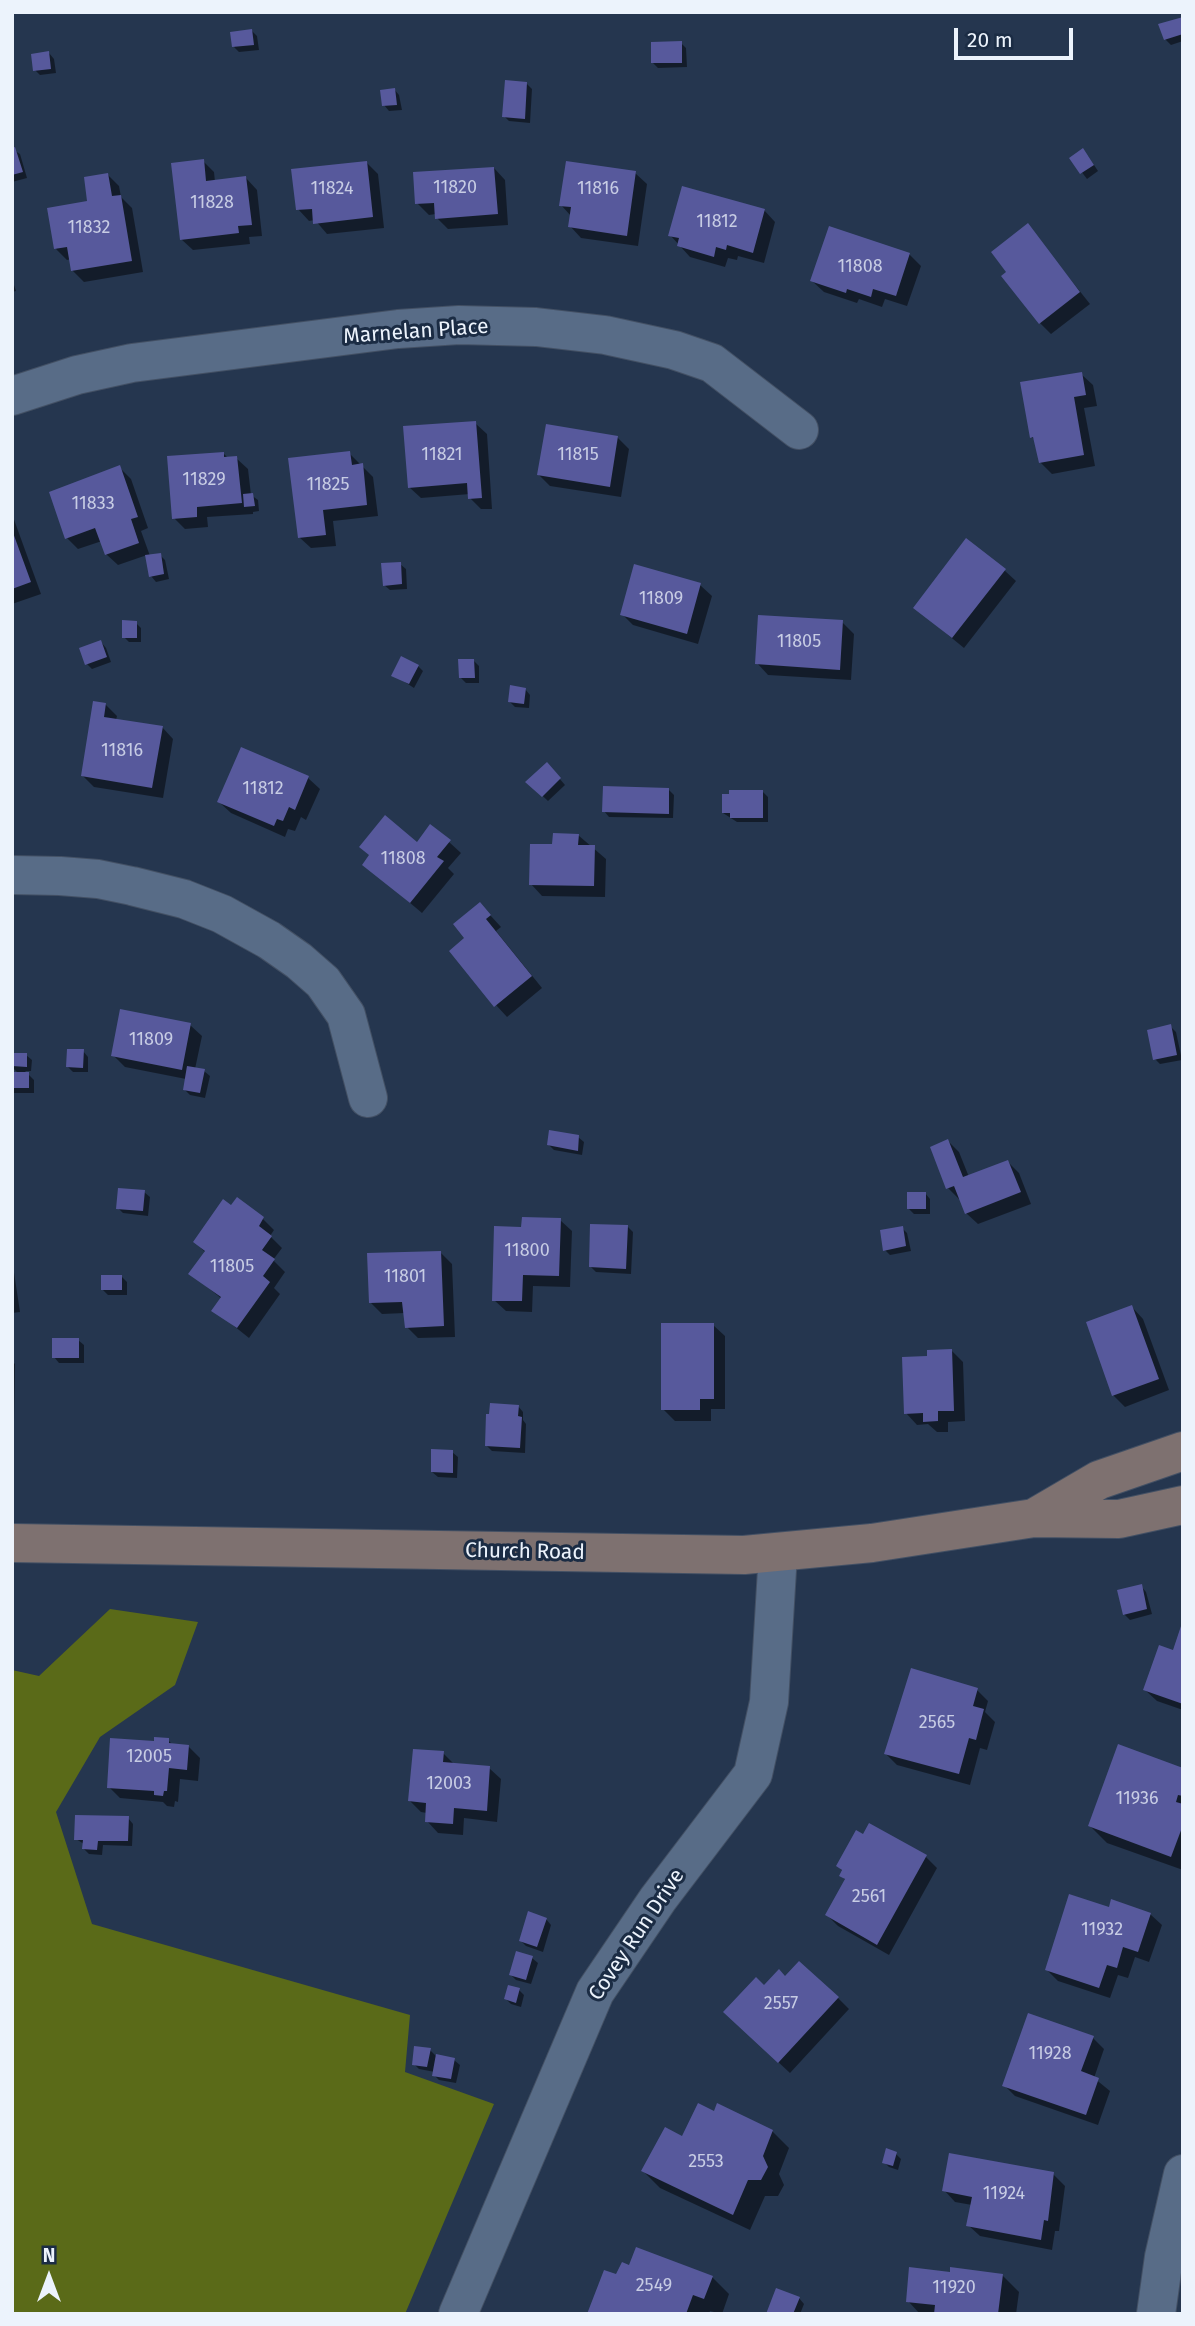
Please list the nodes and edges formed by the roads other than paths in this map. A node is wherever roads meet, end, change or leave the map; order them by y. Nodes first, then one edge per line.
1 (12, 396) edge
2 (800, 430) dead end
3 (12, 876) edge
4 (368, 1098) dead end
5 (1183, 1451) edge
6 (1183, 1504) edge
7 (1034, 1518) junction
8 (12, 1543) edge
9 (778, 1553) junction
10 (1183, 2174) edge
11 (458, 2314) edge
12 (1156, 2314) edge

1 - 2 street, Marnelan Place
3 - 4 street
5 - 7 main road, Church Road
6 - 7 main road, Church Road
7 - 9 main road, Church Road
8 - 9 main road, Church Road
9 - 11 street, Covey Run Drive
10 - 12 street

